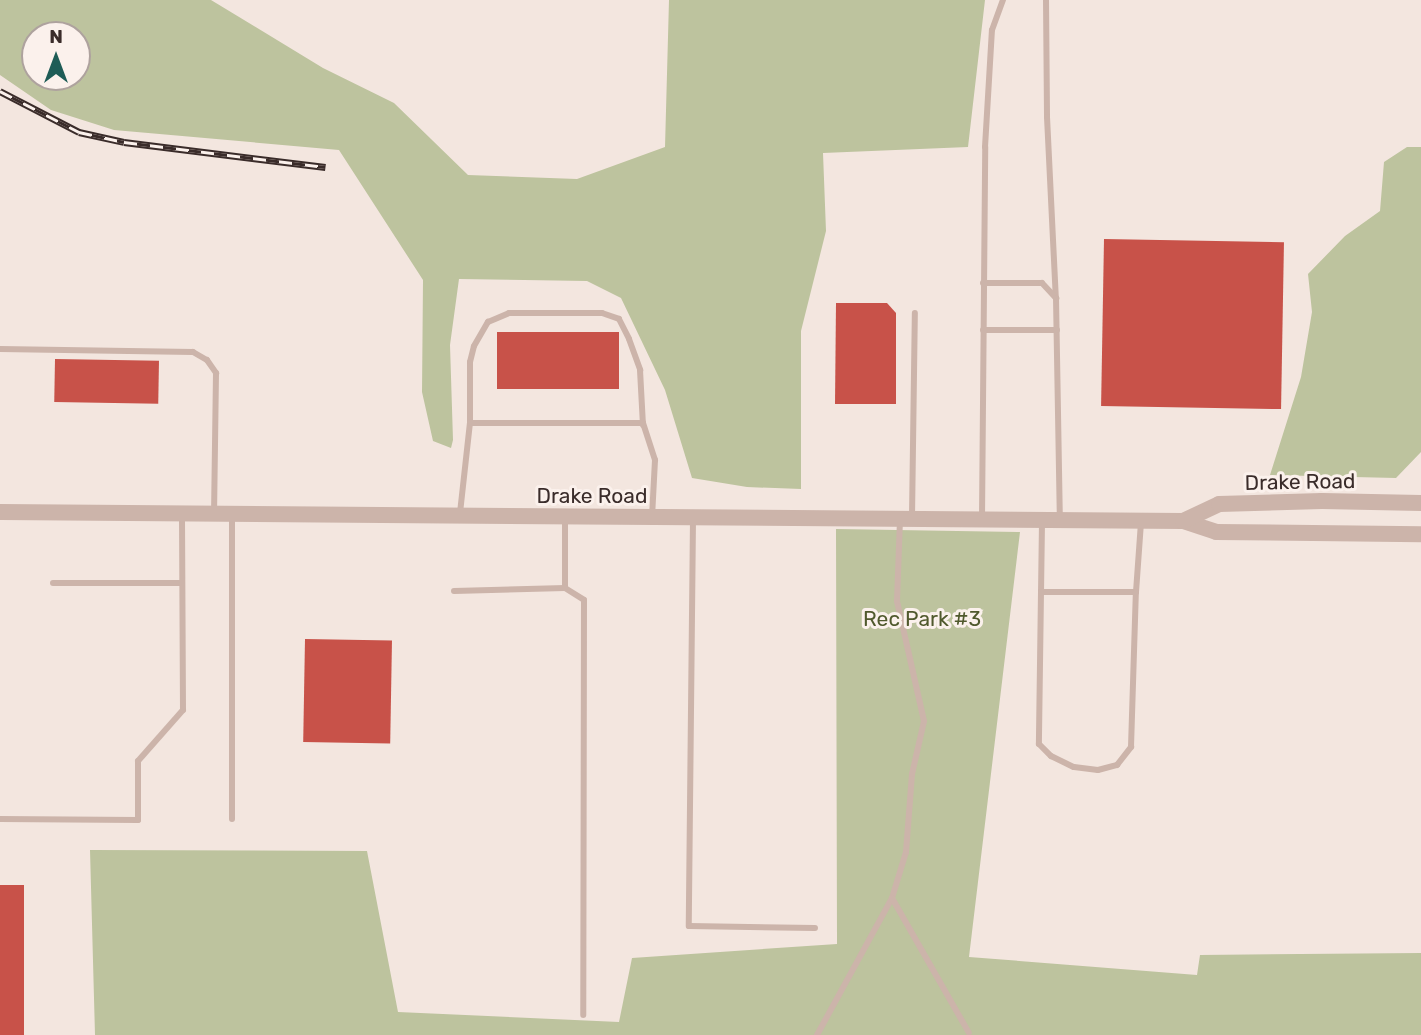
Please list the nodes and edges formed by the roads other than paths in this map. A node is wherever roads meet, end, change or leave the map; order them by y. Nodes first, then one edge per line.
1 (1003, 0) edge
2 (1046, 0) edge
3 (983, 283) junction
4 (1056, 298) junction
5 (915, 313) dead end
6 (1057, 330) junction
7 (983, 331) junction
8 (0, 349) edge
9 (470, 423) junction
10 (643, 425) junction
11 (1421, 503) edge
12 (0, 512) edge
13 (182, 513) junction
14 (214, 513) junction
15 (232, 513) junction
16 (460, 515) junction
17 (565, 516) junction
18 (652, 517) junction
19 (694, 517) junction
20 (906, 519) junction
21 (982, 520) junction
22 (1042, 520) junction
23 (1060, 520) junction
24 (1141, 521) junction
25 (1183, 521) junction
26 (1421, 534) edge
27 (53, 583) dead end
28 (182, 583) junction
29 (565, 588) junction
30 (454, 591) dead end
31 (1041, 592) junction
32 (1136, 592) junction
33 (0, 819) edge
34 (232, 819) dead end
35 (892, 898) junction
36 (815, 928) dead end
37 (583, 1015) dead end
38 (969, 1032) dead end
39 (817, 1035) edge

1 - 3 lane
2 - 4 lane
3 - 4 lane
3 - 7 lane
4 - 6 lane
5 - 20 lane
6 - 7 lane
6 - 23 lane
7 - 21 lane
8 - 14 lane
9 - 10 lane
9 - 10 lane
9 - 16 lane
10 - 18 lane
11 - 25 street, Drake Road
12 - 13 street, Drake Road
13 - 14 street, Drake Road
13 - 28 lane
14 - 15 street, Drake Road
15 - 16 street, Drake Road
15 - 34 lane
16 - 17 street, Drake Road
17 - 18 street, Drake Road
17 - 29 lane
18 - 19 street, Drake Road
19 - 20 street, Drake Road
19 - 36 lane
20 - 21 street, Drake Road
20 - 35 lane
21 - 22 street, Drake Road
22 - 23 street, Drake Road
22 - 31 lane
23 - 24 street, Drake Road
24 - 25 street, Drake Road
24 - 32 lane
25 - 26 street, Drake Road
27 - 28 lane
28 - 33 lane
29 - 30 lane
29 - 37 lane
31 - 32 lane
31 - 32 lane
35 - 38 lane
35 - 39 lane

